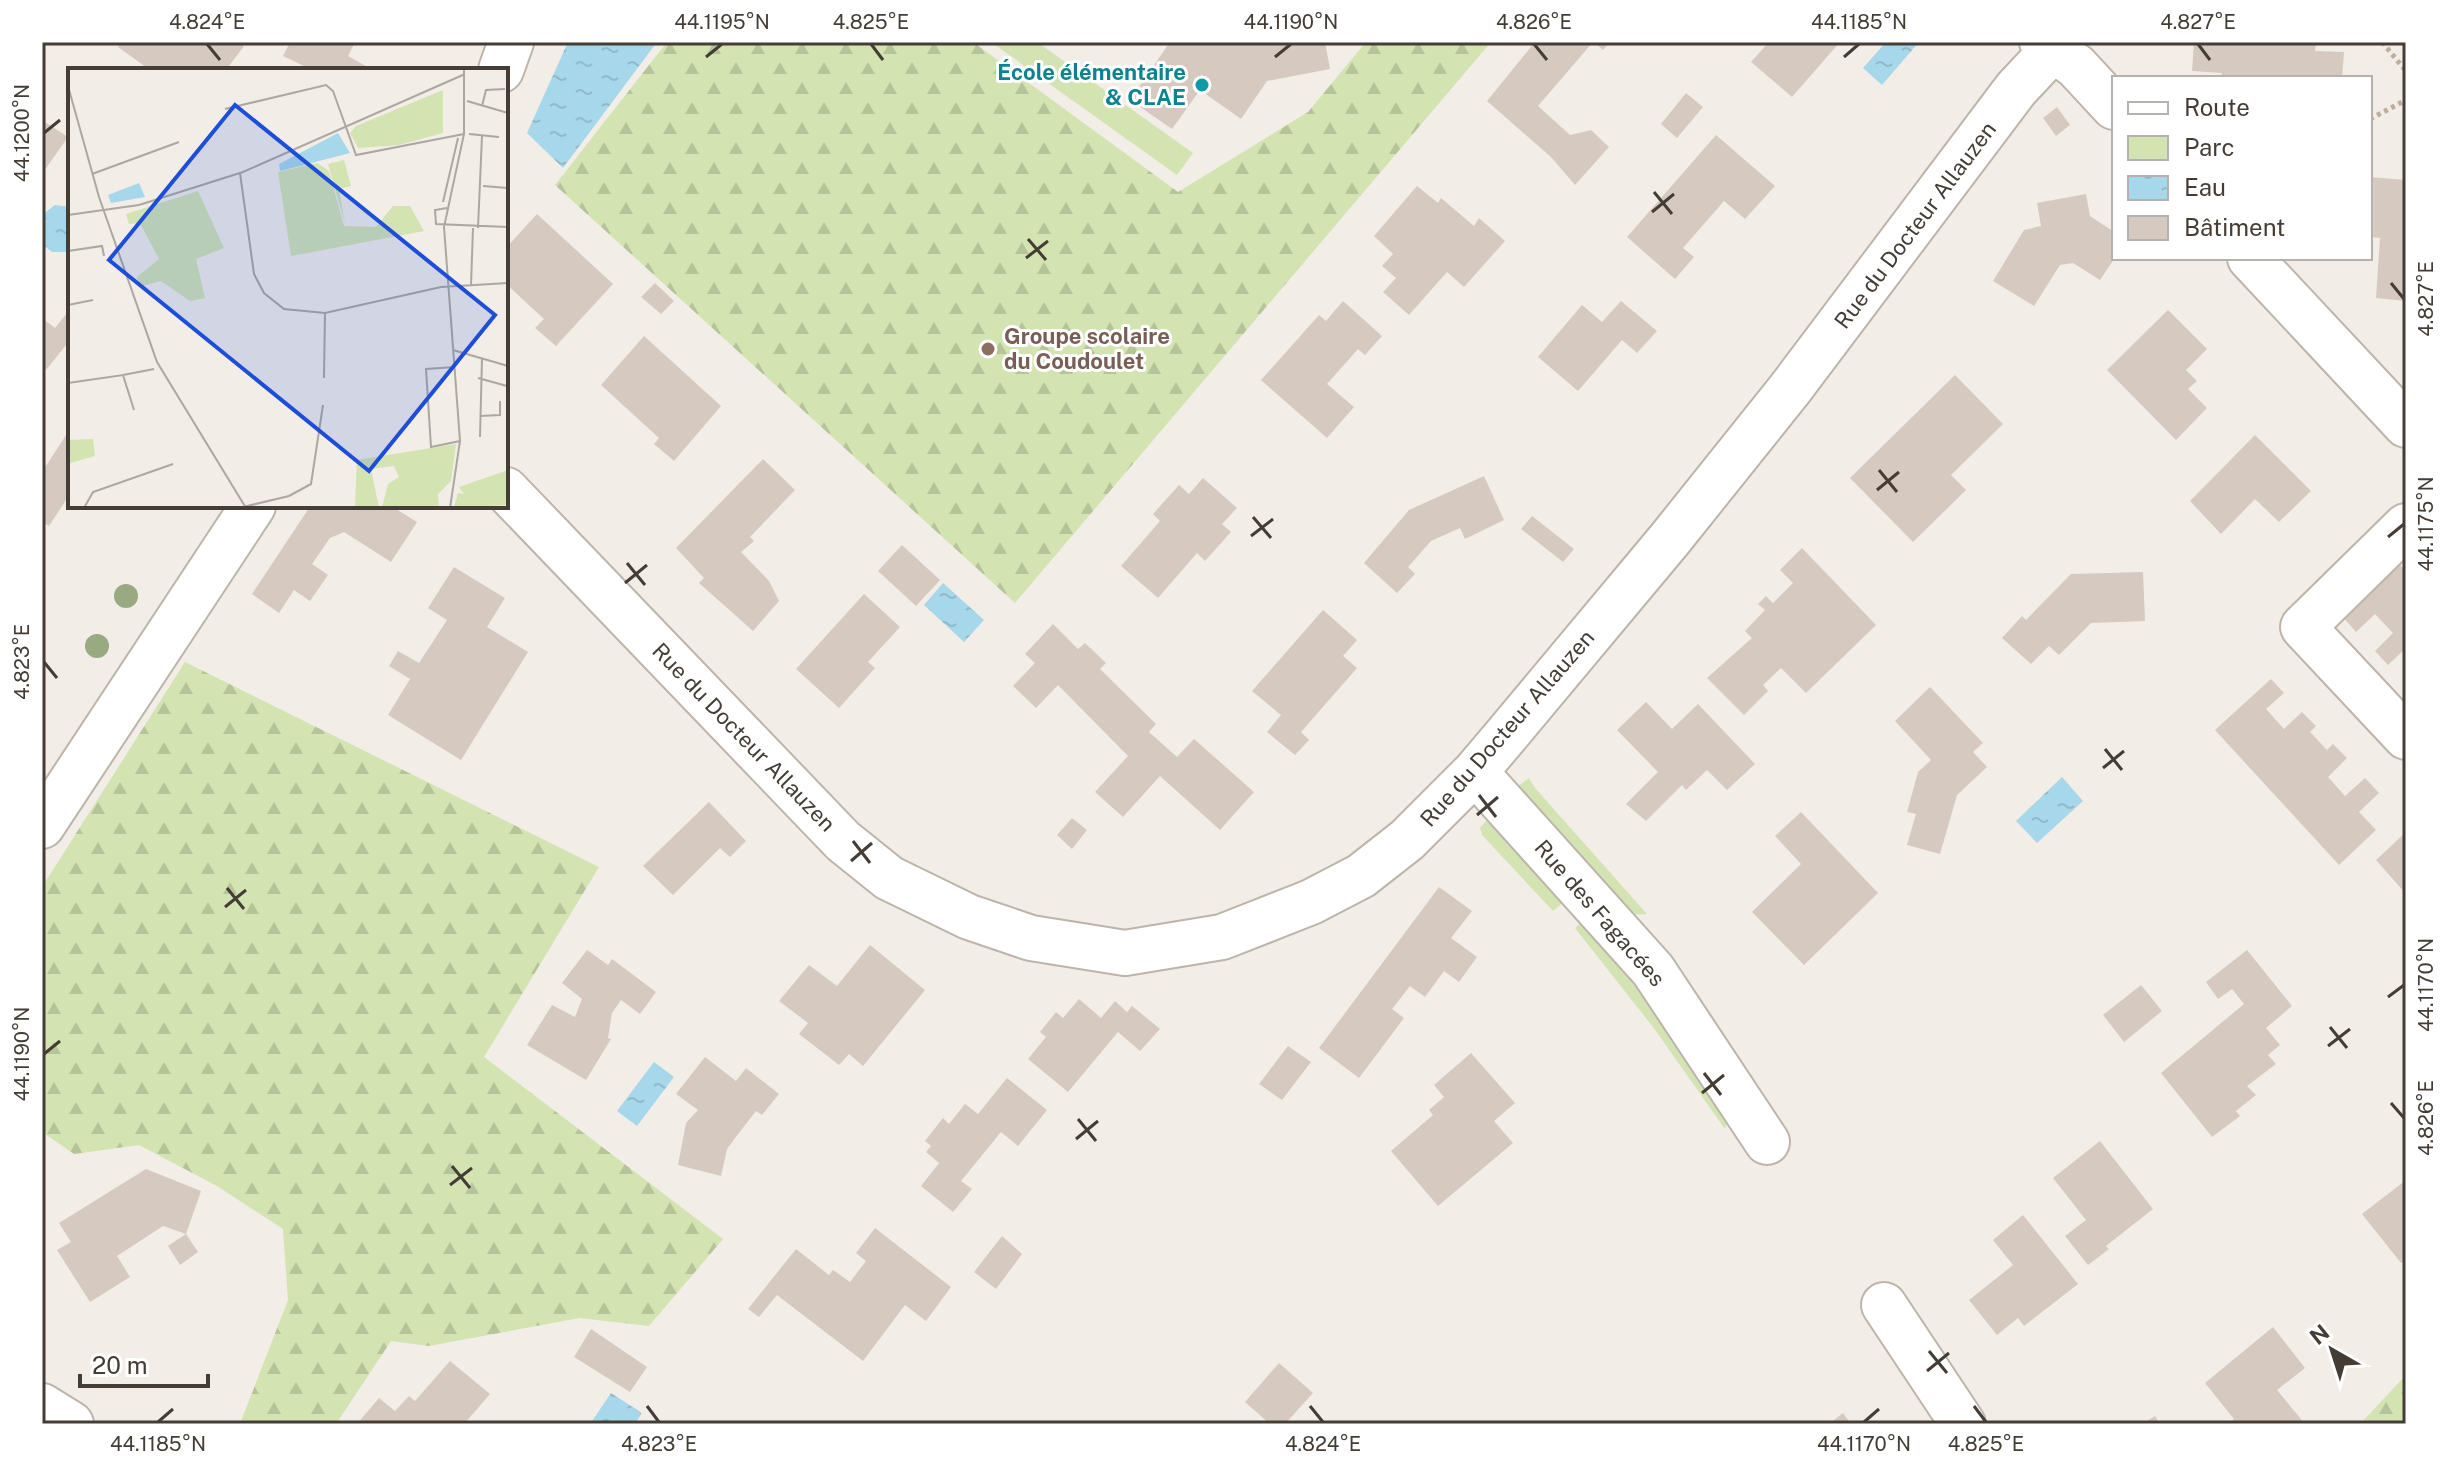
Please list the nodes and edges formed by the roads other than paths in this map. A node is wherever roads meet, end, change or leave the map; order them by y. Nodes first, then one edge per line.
1 (511, 42) edge
2 (2052, 45) edge
3 (502, 68) edge
4 (2112, 105) edge
5 (2252, 260) edge
6 (2389, 383) edge
7 (2406, 425) edge
8 (508, 492) edge
9 (252, 508) edge
10 (2406, 526) edge
11 (2406, 737) edge
12 (1475, 772) junction
13 (42, 826) edge
14 (1767, 1142) dead end
15 (1884, 1305) dead end
16 (42, 1406) edge
17 (71, 1424) edge
18 (1963, 1424) edge

1 - 3 street
2 - 4 street
2 - 12 street, Rue du Docteur Allauzen
5 - 6 street
6 - 7 street
8 - 12 street, Rue du Docteur Allauzen
9 - 13 street
10 - 11 street
12 - 14 street, Rue des Fagacées
15 - 18 street
16 - 17 street

